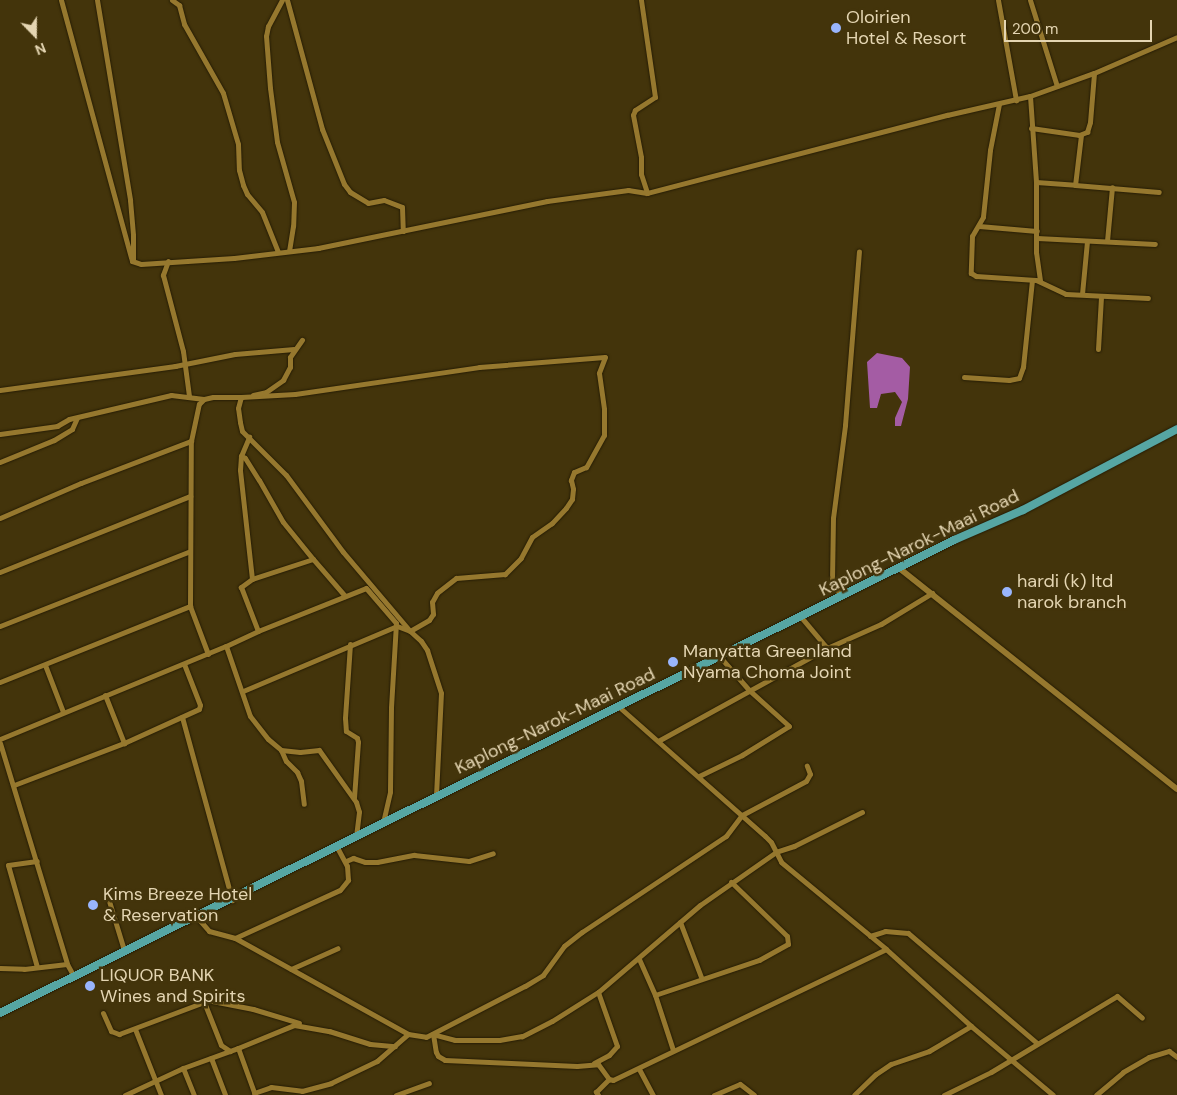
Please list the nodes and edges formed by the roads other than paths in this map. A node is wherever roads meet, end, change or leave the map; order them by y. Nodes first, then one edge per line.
1 (61, 0) edge
2 (97, 0) edge
3 (172, 0) edge
4 (282, 0) edge
5 (287, 0) edge
6 (641, 0) edge
7 (998, 0) edge
8 (1030, 0) edge
9 (1177, 37) edge
10 (1094, 73) junction
11 (1056, 86) junction
12 (1030, 96) junction
13 (1016, 100) junction
14 (999, 104) junction
15 (1031, 128) junction
16 (1081, 134) junction
17 (1036, 182) junction
18 (1075, 185) junction
19 (1112, 187) junction
20 (1159, 192) dead end
21 (647, 193) junction
22 (979, 226) junction
23 (1037, 231) junction
24 (403, 232) junction
25 (1037, 238) junction
26 (1087, 241) junction
27 (1107, 241) junction
28 (1155, 244) dead end
29 (289, 251) junction
30 (278, 252) junction
31 (859, 252) dead end
32 (132, 261) junction
33 (168, 261) junction
34 (1032, 280) junction
35 (1040, 281) junction
36 (1082, 294) junction
37 (1101, 297) junction
38 (1148, 298) dead end
39 (302, 340) dead end
40 (1098, 349) dead end
41 (294, 350) junction
42 (185, 364) junction
43 (964, 377) dead end
44 (0, 390) edge
45 (189, 396) junction
46 (241, 397) junction
47 (204, 400) junction
48 (77, 418) junction
49 (1177, 429) edge
50 (0, 434) edge
51 (249, 437) junction
52 (191, 441) junction
53 (241, 456) junction
54 (0, 462) edge
55 (190, 496) junction
56 (0, 518) edge
57 (190, 551) junction
58 (313, 560) junction
59 (899, 568) junction
60 (0, 572) edge
61 (252, 579) junction
62 (932, 594) junction
63 (345, 596) junction
64 (841, 596) junction
65 (190, 606) junction
66 (801, 616) junction
67 (0, 626) edge
68 (397, 626) junction
69 (258, 631) junction
70 (410, 631) junction
71 (350, 644) junction
72 (226, 646) junction
73 (827, 648) junction
74 (208, 654) junction
75 (720, 657) junction
76 (184, 664) junction
77 (45, 665) junction
78 (0, 682) edge
79 (750, 690) junction
80 (243, 691) junction
81 (105, 695) junction
82 (618, 706) junction
83 (63, 712) junction
84 (182, 717) junction
85 (0, 739) edge
86 (658, 741) junction
87 (0, 743) edge
88 (124, 743) junction
89 (281, 750) junction
90 (806, 766) dead end
91 (699, 776) junction
92 (14, 785) junction
93 (1177, 789) edge
94 (436, 796) junction
95 (354, 798) junction
96 (304, 804) dead end
97 (862, 812) dead end
98 (742, 815) junction
99 (383, 822) junction
100 (356, 837) junction
101 (337, 847) junction
102 (776, 852) junction
103 (493, 853) dead end
104 (37, 861) junction
105 (346, 861) junction
106 (731, 882) junction
107 (232, 900) junction
108 (109, 901) dead end
109 (196, 916) junction
110 (680, 922) junction
111 (870, 936) junction
112 (235, 938) junction
113 (338, 948) dead end
114 (886, 949) junction
115 (124, 950) junction
116 (639, 959) junction
117 (67, 964) junction
118 (0, 968) edge
119 (37, 968) junction
120 (291, 969) junction
121 (73, 975) junction
122 (701, 978) junction
123 (598, 992) junction
124 (654, 995) junction
125 (204, 1002) junction
126 (0, 1013) edge
127 (103, 1013) dead end
128 (1142, 1018) dead end
129 (301, 1024) junction
130 (971, 1026) junction
131 (136, 1029) junction
132 (408, 1034) junction
133 (433, 1034) junction
134 (1037, 1043) junction
135 (395, 1046) junction
136 (238, 1048) junction
137 (672, 1050) junction
138 (230, 1051) junction
139 (1177, 1057) edge
140 (211, 1058) junction
141 (1012, 1060) junction
142 (594, 1063) junction
143 (183, 1068) junction
144 (639, 1069) junction
145 (609, 1079) junction
146 (155, 1080) junction
147 (429, 1083) dead end
148 (299, 1093) edge
149 (255, 1094) edge
150 (127, 1095) edge
151 (161, 1095) edge
152 (194, 1095) edge
153 (225, 1095) edge
154 (396, 1095) edge
155 (598, 1095) edge
156 (653, 1095) edge
157 (714, 1095) edge
158 (754, 1095) edge
159 (854, 1095) edge
160 (944, 1095) edge
161 (1053, 1095) edge
162 (1096, 1095) edge

1 - 32 street
2 - 32 street
3 - 30 street
4 - 29 street
5 - 24 street
6 - 21 street
7 - 13 street
8 - 11 street
9 - 10 street
10 - 11 street
10 - 16 street
11 - 12 street
12 - 13 street
12 - 15 street
13 - 14 street
14 - 21 street
14 - 22 street
15 - 16 street
15 - 17 street
16 - 18 street
17 - 18 street
17 - 23 street
18 - 19 street
19 - 20 street
19 - 27 street
21 - 24 street
22 - 23 street
22 - 34 street
23 - 25 street
24 - 29 street
25 - 26 street
25 - 35 street
26 - 27 street
26 - 36 street
27 - 28 street
29 - 30 street
30 - 33 street
31 - 64 street
32 - 33 street
33 - 42 street
34 - 35 street
34 - 43 street
35 - 36 street
36 - 37 street
37 - 38 street
37 - 40 street
39 - 41 street
41 - 42 street
41 - 46 street
42 - 44 street
42 - 45 street
45 - 47 street
45 - 48 street
46 - 47 street
46 - 51 street
46 - 70 street
47 - 52 street
48 - 50 street
48 - 54 street
49 - 59 highway, Kaplong-Narok-Maai Road
51 - 53 street
51 - 70 street
52 - 55 street
52 - 56 street
53 - 58 street
53 - 61 street
55 - 57 street
55 - 60 street
57 - 65 street
57 - 67 street
58 - 61 street
58 - 63 street
59 - 62 street
59 - 64 highway, Kaplong-Narok-Maai Road
61 - 69 street
62 - 73 street
62 - 93 street
63 - 68 street
63 - 69 street
64 - 66 highway, Kaplong-Narok-Maai Road
65 - 74 street
65 - 77 street
66 - 73 street
66 - 75 highway, Kaplong-Narok-Maai Road
68 - 70 street
68 - 71 street
68 - 99 street
69 - 72 street
70 - 94 street
71 - 80 street
71 - 95 street
72 - 74 street
72 - 80 street
73 - 79 street
74 - 76 street
75 - 79 street
75 - 82 highway, Kaplong-Narok-Maai Road
76 - 81 street
76 - 84 street
77 - 78 street
77 - 83 street
79 - 86 street
79 - 91 street
80 - 89 street
81 - 83 street
81 - 88 street
82 - 86 street
82 - 94 highway, Kaplong-Narok-Maai Road
83 - 85 street
84 - 88 street
84 - 107 street
86 - 91 street
87 - 92 street
88 - 92 street
89 - 95 street
89 - 96 street
90 - 98 street
91 - 98 street
92 - 104 street
94 - 99 highway, Kaplong-Narok-Maai Road
95 - 100 street
97 - 102 street
98 - 102 street
98 - 133 street
99 - 100 highway, Kaplong-Narok-Maai Road
100 - 101 highway, Kaplong-Narok-Maai Road
101 - 105 street
101 - 107 highway, Kaplong-Narok-Maai Road
102 - 106 street
102 - 111 street
103 - 105 street
104 - 117 street
104 - 119 street
105 - 112 street
106 - 110 street
106 - 122 street
107 - 109 highway, Kaplong-Narok-Maai Road
108 - 115 street
109 - 112 street
109 - 115 highway, Kaplong-Narok-Maai Road
110 - 116 street
110 - 122 street
111 - 114 street
111 - 134 street
112 - 120 street
113 - 120 street
114 - 130 street
114 - 137 street
115 - 121 highway, Kaplong-Narok-Maai Road
116 - 123 street
116 - 124 street
117 - 119 street
117 - 121 street
118 - 119 street
120 - 132 street
121 - 126 highway, Kaplong-Narok-Maai Road
122 - 124 street
123 - 133 street
123 - 142 street
124 - 137 street
125 - 129 street
125 - 131 street
125 - 138 street
127 - 131 street
128 - 134 street
129 - 135 street
129 - 136 street
130 - 141 street
130 - 159 street
131 - 146 street
132 - 133 street
132 - 135 street
133 - 142 street
134 - 141 street
135 - 148 street
136 - 138 street
136 - 149 street
137 - 144 street
138 - 140 street
139 - 162 street
140 - 143 street
140 - 153 street
141 - 160 street
141 - 161 street
142 - 145 street
143 - 146 street
143 - 152 street
144 - 145 street
144 - 156 street
145 - 155 street
146 - 150 street
146 - 151 street
147 - 154 street
148 - 149 street
157 - 158 street

